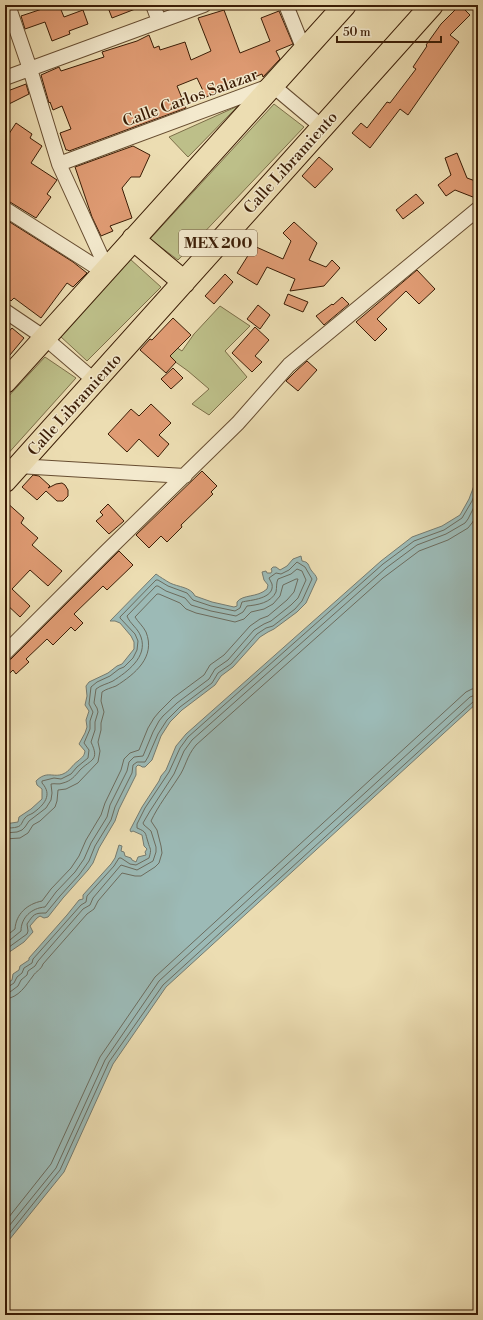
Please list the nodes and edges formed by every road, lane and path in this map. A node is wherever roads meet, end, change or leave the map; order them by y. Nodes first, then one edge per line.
1 (8, 5) edge
2 (153, 5) edge
3 (204, 5) edge
4 (286, 5) edge
5 (345, 5) edge
6 (432, 5) edge
7 (159, 21) junction
8 (304, 50) junction
9 (30, 69) junction
10 (5, 78) edge
11 (272, 85) junction
12 (322, 127) junction
13 (59, 164) junction
14 (5, 209) edge
15 (478, 209) edge
16 (133, 239) junction
17 (106, 270) junction
18 (184, 282) junction
19 (5, 311) edge
20 (45, 338) junction
21 (95, 381) junction
22 (5, 382) edge
23 (12, 473) edge
24 (185, 476) junction
25 (5, 653) edge

1 - 9 street
2 - 7 street
3 - 7 street
4 - 8 street
5 - 8 highway
6 - 12 highway, Calle Libramiento / MEX 200
7 - 9 street
8 - 11 highway
9 - 10 street
9 - 13 street
11 - 12 street, Calle Carlos Salazar
11 - 13 street, Calle Carlos Salazar
11 - 16 highway
12 - 18 highway, Calle Libramiento / MEX 200
13 - 17 street
14 - 17 street
15 - 24 street
16 - 17 highway
16 - 18 highway
17 - 20 highway
18 - 21 highway, Calle Libramiento / MEX 200
19 - 20 street
20 - 21 street
20 - 22 highway
21 - 23 highway, Calle Libramiento / MEX 200
23 - 24 street
24 - 25 street

